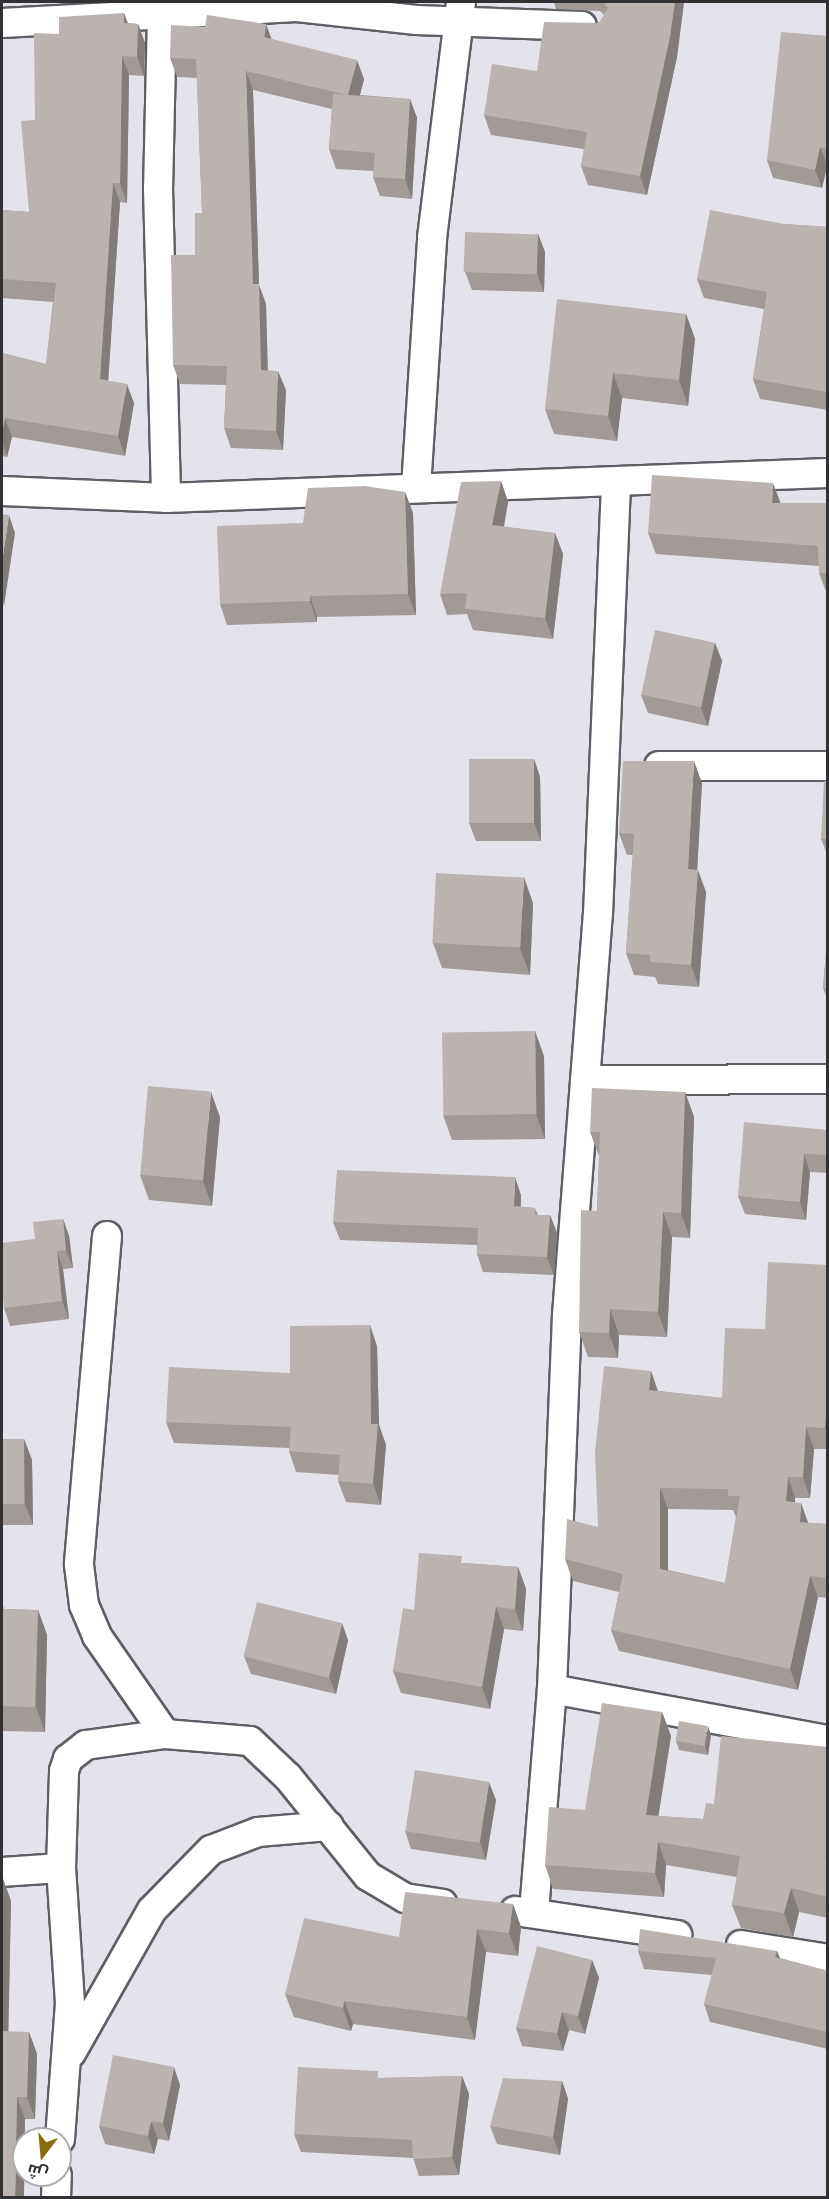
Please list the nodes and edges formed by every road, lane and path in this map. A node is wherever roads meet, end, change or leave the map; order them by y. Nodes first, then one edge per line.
1 (460, 11) edge
2 (162, 15) junction
3 (2, 23) edge
4 (599, 27) edge
5 (828, 473) edge
6 (616, 482) junction
7 (416, 488) junction
8 (2, 491) edge
9 (166, 498) junction
10 (605, 766) junction
11 (828, 766) edge
12 (828, 1079) edge
13 (585, 1080) junction
14 (107, 1236) dead end
15 (552, 1689) junction
16 (165, 1734) junction
17 (828, 1740) edge
18 (329, 1826) junction
19 (61, 1868) junction
20 (2, 1872) edge
21 (534, 1912) junction
22 (828, 1959) edge
23 (66, 2063) junction
24 (61, 2127) edge

1 - 2 street
1 - 4 street
1 - 7 street
2 - 3 street
2 - 9 street
5 - 6 street
6 - 7 street
6 - 10 street
7 - 9 street
8 - 9 street
10 - 11 street
10 - 13 street
12 - 13 street
13 - 15 street
14 - 16 street
15 - 17 street
15 - 21 street
16 - 18 street
16 - 19 street
18 - 21 street
18 - 23 street
19 - 20 street
19 - 23 street
21 - 22 street
23 - 24 street

